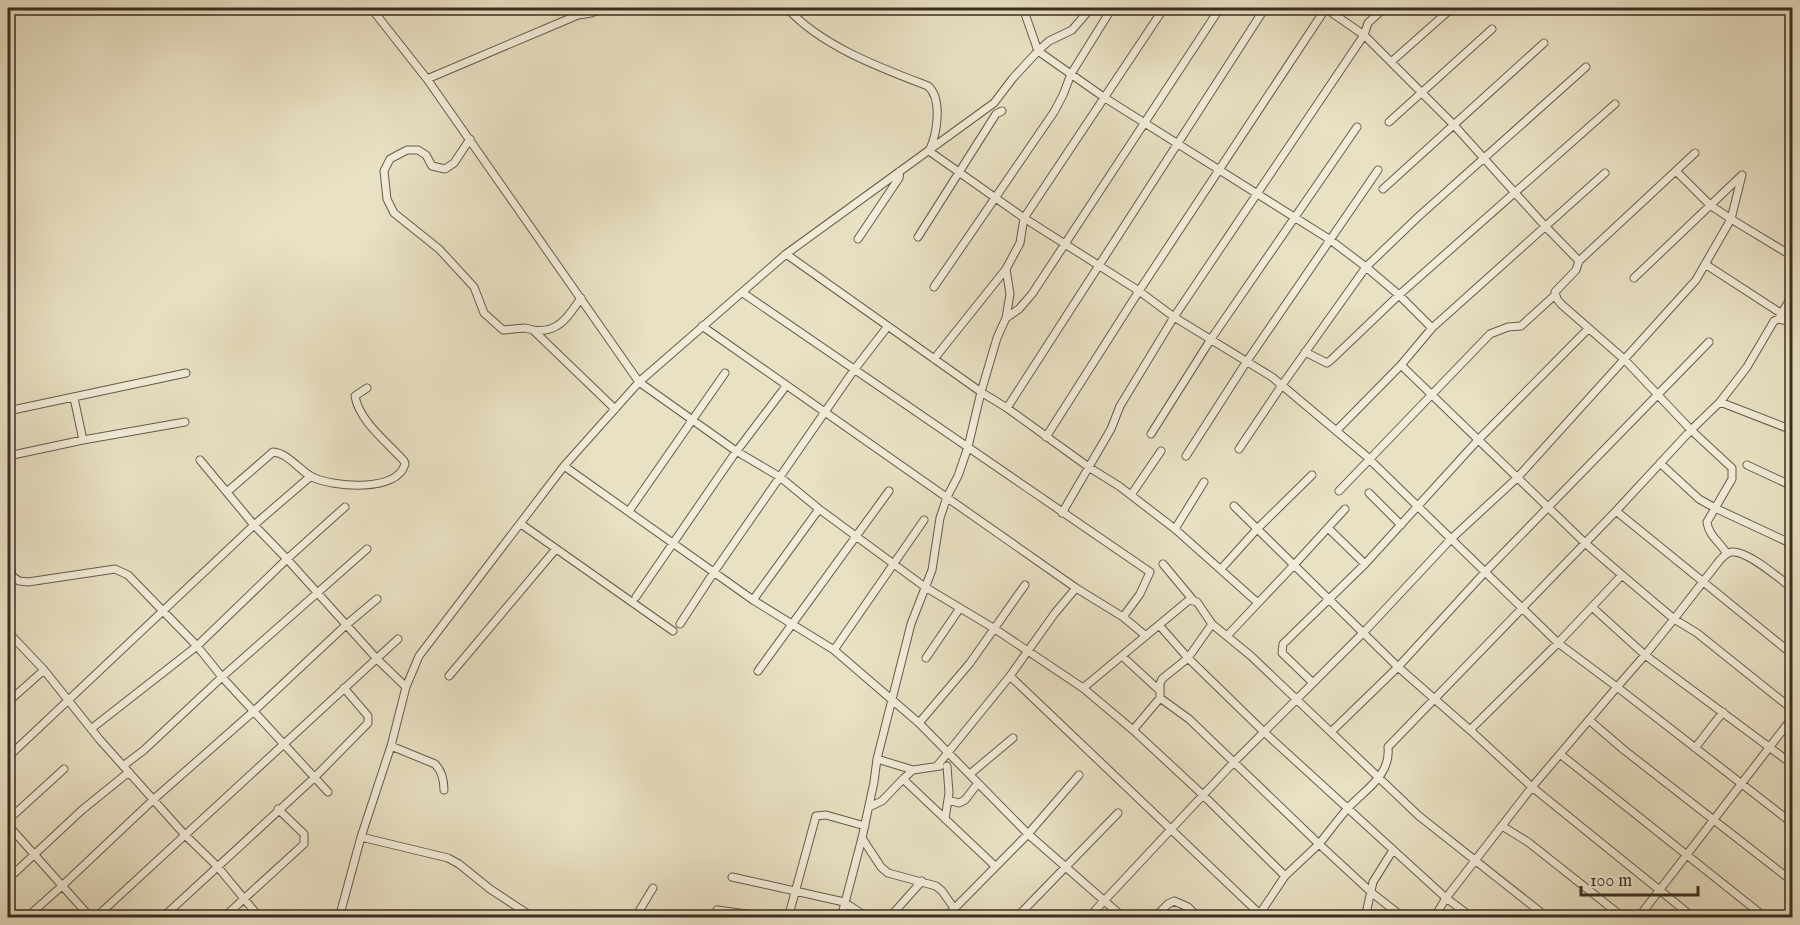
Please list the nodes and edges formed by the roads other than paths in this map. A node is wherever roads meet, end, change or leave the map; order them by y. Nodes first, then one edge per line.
1 (371, 8) edge
2 (604, 8) edge
3 (787, 8) edge
4 (1023, 8) edge
5 (1091, 8) edge
6 (1112, 8) edge
7 (1164, 8) edge
8 (1220, 8) edge
9 (1265, 8) edge
10 (1326, 8) edge
11 (1384, 8) edge
12 (1452, 8) edge
13 (1492, 28) dead end
14 (1364, 35) junction
15 (1544, 43) dead end
16 (1038, 51) junction
17 (1391, 62) junction
18 (1586, 67) dead end
19 (1071, 74) junction
20 (428, 79) junction
21 (1423, 93) junction
22 (1105, 98) junction
23 (1615, 104) dead end
24 (1002, 111) dead end
25 (1389, 122) dead end
26 (1144, 123) junction
27 (1453, 124) junction
28 (1357, 127) dead end
29 (470, 139) junction
30 (1178, 142) junction
31 (929, 151) junction
32 (1695, 153) dead end
33 (1483, 158) junction
34 (1220, 170) junction
35 (1378, 170) dead end
36 (900, 171) junction
37 (1676, 171) junction
38 (959, 172) junction
39 (1605, 173) dead end
40 (1383, 189) dead end
41 (1515, 193) junction
42 (1257, 195) junction
43 (997, 198) junction
44 (1710, 206) junction
45 (1294, 217) junction
46 (1024, 218) junction
47 (1731, 219) junction
48 (1545, 226) junction
49 (918, 237) dead end
50 (858, 239) dead end
51 (1329, 239) junction
52 (1065, 243) junction
53 (786, 254) junction
54 (1792, 256) edge
55 (1579, 261) junction
56 (1705, 264) junction
57 (1099, 265) junction
58 (1366, 267) junction
59 (1006, 269) junction
60 (1634, 278) dead end
61 (934, 288) dead end
62 (1139, 291) junction
63 (743, 293) junction
64 (1555, 294) junction
65 (1399, 295) junction
66 (1792, 296) edge
67 (580, 298) junction
68 (1780, 316) junction
69 (1174, 317) junction
70 (1006, 318) junction
71 (1792, 322) edge
72 (702, 326) junction
73 (888, 326) junction
74 (1432, 328) junction
75 (1588, 328) junction
76 (533, 330) junction
77 (1211, 339) junction
78 (1709, 342) dead end
79 (1305, 352) junction
80 (934, 359) junction
81 (1625, 360) junction
82 (1247, 361) junction
83 (1401, 365) junction
84 (854, 370) junction
85 (725, 373) dead end
86 (186, 374) dead end
87 (639, 382) junction
88 (1281, 385) junction
89 (786, 386) junction
90 (367, 388) dead end
91 (981, 392) junction
92 (1430, 394) junction
93 (1658, 396) junction
94 (74, 398) junction
95 (1720, 402) junction
96 (1007, 408) junction
97 (615, 409) junction
98 (8, 411) edge
99 (825, 414) junction
100 (693, 421) junction
101 (185, 422) dead end
102 (1691, 430) junction
103 (1792, 430) edge
104 (1336, 431) junction
105 (1151, 434) dead end
106 (1046, 437) junction
107 (83, 440) junction
108 (1478, 440) junction
109 (968, 447) junction
110 (1239, 449) dead end
111 (736, 451) junction
112 (1161, 451) dead end
113 (8, 456) edge
114 (1186, 456) dead end
115 (1368, 459) junction
116 (200, 460) dead end
117 (1660, 463) junction
118 (1748, 465) dead end
119 (564, 466) junction
120 (1089, 468) junction
121 (311, 476) junction
122 (1312, 476) dead end
123 (780, 477) junction
124 (1517, 478) junction
125 (1204, 482) dead end
126 (1792, 486) edge
127 (889, 491) dead end
128 (1339, 491) dead end
129 (227, 492) junction
130 (1369, 493) dead end
131 (1131, 495) junction
132 (946, 497) junction
133 (1234, 506) dead end
134 (345, 507) dead end
135 (1418, 507) junction
136 (1548, 508) junction
137 (1715, 508) junction
138 (819, 509) junction
139 (1345, 509) dead end
140 (629, 511) junction
141 (1616, 511) junction
142 (1062, 513) junction
143 (924, 520) dead end
144 (521, 524) junction
145 (254, 525) junction
146 (1401, 525) junction
147 (1328, 528) junction
148 (1175, 529) junction
149 (1257, 529) junction
150 (856, 537) junction
151 (1451, 539) junction
152 (673, 542) junction
153 (8, 543) edge
154 (1585, 543) junction
155 (1792, 544) edge
156 (367, 549) dead end
157 (555, 550) junction
158 (1726, 554) junction
159 (287, 559) junction
160 (893, 564) junction
161 (1162, 564) dead end
162 (1365, 564) junction
163 (1294, 565) junction
164 (1221, 569) junction
165 (714, 572) junction
166 (1485, 572) junction
167 (1622, 575) junction
168 (1704, 582) junction
169 (1025, 585) dead end
170 (925, 587) junction
171 (1076, 588) junction
172 (1792, 588) edge
173 (318, 593) junction
174 (636, 597) dead end
175 (378, 599) dead end
176 (1330, 599) junction
177 (753, 600) junction
178 (1193, 600) junction
179 (1258, 603) junction
180 (1592, 607) junction
181 (960, 608) junction
182 (1522, 608) junction
183 (163, 611) junction
184 (1123, 617) junction
185 (1674, 619) junction
186 (681, 624) dead end
187 (793, 624) junction
188 (1212, 624) junction
189 (346, 625) junction
190 (1159, 625) junction
191 (995, 629) junction
192 (673, 631) dead end
193 (1364, 632) junction
194 (9, 636) edge
195 (1146, 636) junction
196 (1227, 636) junction
197 (398, 639) dead end
198 (1558, 643) junction
199 (197, 646) junction
200 (834, 650) junction
201 (1029, 651) junction
202 (1792, 654) edge
203 (1645, 655) junction
204 (1122, 656) junction
205 (926, 658) dead end
206 (1188, 658) junction
207 (377, 659) junction
208 (1398, 667) junction
209 (44, 670) junction
210 (758, 670) dead end
211 (449, 676) dead end
212 (1010, 676) junction
213 (222, 677) junction
214 (1312, 682) junction
215 (406, 687) junction
216 (1617, 687) junction
217 (344, 688) junction
218 (1083, 688) junction
219 (1160, 694) junction
220 (892, 699) junction
221 (1296, 699) junction
222 (1435, 699) junction
223 (67, 700) junction
224 (8, 702) edge
225 (1792, 709) edge
226 (254, 711) junction
227 (1723, 712) junction
228 (1792, 718) edge
229 (1589, 720) junction
230 (919, 723) junction
231 (91, 729) junction
232 (1133, 730) junction
233 (1470, 730) junction
234 (1264, 732) junction
235 (1330, 732) junction
236 (1013, 738) dead end
237 (284, 742) junction
238 (391, 746) junction
239 (1771, 746) junction
240 (1695, 747) junction
241 (947, 752) junction
242 (1560, 754) junction
243 (8, 757) edge
244 (877, 759) junction
245 (1234, 762) junction
246 (960, 764) junction
247 (1792, 764) edge
248 (937, 766) junction
249 (947, 766) junction
250 (64, 769) dead end
251 (126, 769) junction
252 (913, 770) junction
253 (970, 774) junction
254 (1079, 775) dead end
255 (314, 778) junction
256 (903, 779) junction
257 (1379, 779) junction
258 (978, 783) junction
259 (1742, 783) junction
260 (1532, 788) junction
261 (444, 790) dead end
262 (328, 792) dead end
263 (1203, 795) junction
264 (153, 799) junction
265 (948, 800) junction
266 (869, 807) junction
267 (278, 809) junction
268 (1347, 809) junction
269 (1118, 813) dead end
270 (945, 819) junction
271 (1714, 819) junction
272 (8, 820) edge
273 (1792, 823) edge
274 (8, 825) edge
275 (865, 826) junction
276 (1502, 826) junction
277 (1170, 830) junction
278 (184, 834) junction
279 (1028, 834) junction
280 (361, 837) junction
281 (862, 838) junction
282 (1319, 844) junction
283 (1393, 850) junction
284 (1687, 853) junction
285 (36, 855) junction
286 (1474, 860) junction
287 (218, 866) junction
288 (995, 866) junction
289 (1066, 866) junction
290 (1285, 876) junction
291 (732, 877) dead end
292 (8, 879) edge
293 (922, 881) junction
294 (1792, 881) edge
295 (63, 885) junction
296 (653, 888) dead end
297 (1659, 889) junction
298 (795, 891) junction
299 (1372, 892) junction
300 (1446, 898) junction
301 (243, 899) junction
302 (1104, 899) junction
303 (844, 902) junction
304 (954, 908) junction
305 (717, 910) dead end
306 (1260, 916) edge
307 (26, 918) edge
308 (93, 918) edge
309 (162, 918) edge
310 (223, 918) edge
311 (260, 918) edge
312 (339, 918) edge
313 (534, 918) edge
314 (635, 918) edge
315 (778, 918) edge
316 (788, 918) edge
317 (841, 918) edge
318 (868, 918) edge
319 (889, 918) edge
320 (945, 918) edge
321 (1016, 918) edge
322 (1088, 918) edge
323 (1124, 918) edge
324 (1154, 918) edge
325 (1199, 918) edge
326 (1365, 918) edge
327 (1404, 918) edge
328 (1434, 918) edge
329 (1473, 918) edge
330 (1548, 918) edge
331 (1624, 918) edge
332 (1638, 918) edge
333 (1694, 918) edge
334 (1766, 918) edge

1 - 20 street
2 - 20 street
3 - 31 street
4 - 16 street
5 - 16 street
6 - 19 street
7 - 22 street
8 - 26 street
9 - 30 street
10 - 14 street
10 - 34 street
11 - 14 street
12 - 17 street
13 - 21 street
14 - 17 street
14 - 42 street
15 - 27 street
16 - 19 street
16 - 31 street
17 - 21 street
18 - 33 street
19 - 22 street
19 - 43 street
20 - 29 street
21 - 25 street
21 - 27 street
22 - 26 street
22 - 46 street
23 - 41 street
24 - 38 street
26 - 30 street
26 - 52 street
27 - 33 street
27 - 40 street
28 - 45 street
29 - 67 street
29 - 76 street
30 - 34 street
30 - 57 street
31 - 36 street
31 - 38 street
32 - 37 street
33 - 41 street
33 - 58 street
34 - 42 street
34 - 62 street
35 - 51 street
36 - 50 street
36 - 53 street
37 - 44 street
37 - 55 street
38 - 43 street
38 - 49 street
39 - 48 street
41 - 48 street
41 - 65 street
42 - 45 street
42 - 69 street
43 - 46 street
43 - 61 street
44 - 47 street
44 - 47 street
44 - 60 street
45 - 51 street
45 - 77 street
46 - 52 street
46 - 59 street
47 - 54 street
47 - 56 street
48 - 55 street
48 - 74 street
51 - 58 street
51 - 82 street
52 - 57 street
52 - 70 street
53 - 63 street
53 - 73 street
55 - 64 street
56 - 68 street
56 - 81 street
57 - 62 street
57 - 96 street
58 - 65 street
58 - 79 street
59 - 70 street
59 - 80 street
62 - 69 street
62 - 106 street
63 - 72 street
63 - 84 street
64 - 75 street
64 - 92 street
65 - 74 street
65 - 79 street
66 - 68 street
67 - 76 street
67 - 87 street
68 - 71 street
68 - 95 street
69 - 77 street
69 - 120 street
70 - 91 street
72 - 87 street
72 - 89 street
73 - 80 street
73 - 84 street
74 - 83 street
75 - 81 street
75 - 108 street
76 - 97 street
77 - 82 street
77 - 105 street
78 - 93 street
79 - 88 street
80 - 91 street
81 - 93 street
81 - 124 street
82 - 88 street
82 - 114 street
83 - 92 street
83 - 104 street
84 - 99 street
84 - 109 street
85 - 100 street
86 - 94 street
87 - 97 street
87 - 100 street
88 - 104 street
88 - 110 street
89 - 99 street
89 - 111 street
90 - 121 street
91 - 96 street
91 - 109 street
92 - 108 street
92 - 115 street
93 - 102 street
93 - 136 street
94 - 98 street
94 - 107 street
95 - 102 street
95 - 103 street
96 - 106 street
97 - 119 street
99 - 123 street
99 - 132 street
100 - 111 street
100 - 140 street
101 - 107 street
102 - 117 street
102 - 137 street
104 - 115 street
106 - 120 street
107 - 113 street
108 - 124 street
108 - 135 street
109 - 132 street
109 - 142 street
111 - 123 street
111 - 152 street
112 - 131 street
115 - 128 street
115 - 135 street
116 - 129 street
117 - 137 street
117 - 141 street
118 - 126 street
119 - 140 street
119 - 144 street
120 - 131 street
120 - 142 street
121 - 129 street
121 - 145 street
122 - 149 street
123 - 138 street
123 - 165 street
124 - 136 street
124 - 151 street
125 - 148 street
127 - 150 street
129 - 145 street
130 - 146 street
131 - 148 street
132 - 170 street
132 - 171 street
133 - 149 street
134 - 159 street
135 - 146 street
135 - 151 street
136 - 154 street
136 - 166 street
137 - 155 street
137 - 158 street
138 - 150 street
138 - 177 street
139 - 147 street
140 - 152 street
141 - 154 street
141 - 168 street
142 - 184 street
143 - 160 street
144 - 157 street
144 - 215 street
145 - 159 street
145 - 183 street
146 - 162 street
147 - 162 street
147 - 163 street
148 - 164 street
149 - 163 street
149 - 164 street
150 - 160 street
150 - 187 street
151 - 166 street
151 - 193 street
152 - 165 street
152 - 174 street
153 - 183 street
154 - 167 street
154 - 182 street
156 - 173 street
157 - 192 street
157 - 211 street
158 - 168 street
158 - 172 street
159 - 173 street
159 - 199 street
160 - 170 street
160 - 200 street
161 - 178 street
162 - 176 street
163 - 176 street
163 - 179 street
164 - 179 street
165 - 177 street
165 - 186 street
166 - 182 street
166 - 208 street
167 - 180 street
167 - 185 street
168 - 185 street
168 - 202 street
169 - 191 street
170 - 181 street
170 - 220 street
171 - 184 street
171 - 201 street
173 - 189 street
173 - 213 street
175 - 189 street
176 - 193 street
176 - 214 street
177 - 187 street
178 - 188 street
178 - 190 street
179 - 196 street
180 - 198 street
180 - 203 street
181 - 191 street
181 - 205 street
182 - 198 street
182 - 222 street
183 - 199 street
183 - 223 street
184 - 195 street
185 - 203 street
185 - 225 street
187 - 200 street
187 - 210 street
188 - 196 street
188 - 206 street
189 - 207 street
189 - 226 street
190 - 195 street
190 - 206 street
191 - 201 street
191 - 230 street
193 - 208 street
193 - 214 street
194 - 209 street
195 - 204 street
196 - 221 street
197 - 207 street
198 - 216 street
198 - 233 street
199 - 213 street
199 - 231 street
200 - 220 street
201 - 212 street
201 - 218 street
203 - 216 street
203 - 227 street
204 - 218 street
204 - 219 street
206 - 219 street
206 - 234 street
207 - 215 street
207 - 217 street
208 - 222 street
208 - 235 street
209 - 223 street
209 - 224 street
212 - 241 street
212 - 277 street
213 - 226 street
213 - 251 street
214 - 221 street
215 - 238 street
216 - 229 street
216 - 240 street
217 - 237 street
217 - 255 street
218 - 232 street
219 - 232 street
219 - 245 street
220 - 230 street
220 - 244 street
221 - 234 street
221 - 235 street
222 - 233 street
222 - 257 street
223 - 231 street
223 - 243 street
226 - 237 street
226 - 264 street
227 - 239 street
227 - 240 street
228 - 239 street
229 - 242 street
229 - 271 street
230 - 241 street
231 - 251 street
232 - 263 street
233 - 260 street
234 - 245 street
234 - 268 street
235 - 257 street
236 - 253 street
237 - 255 street
237 - 278 street
238 - 261 street
238 - 280 street
239 - 247 street
239 - 259 street
240 - 259 street
241 - 246 street
241 - 248 street
242 - 260 street
242 - 284 street
244 - 252 street
244 - 266 street
245 - 263 street
245 - 282 street
246 - 249 street
246 - 253 street
248 - 249 street
248 - 252 street
249 - 265 street
250 - 272 street
251 - 264 street
251 - 285 street
252 - 256 street
253 - 258 street
254 - 279 street
255 - 262 street
255 - 267 street
256 - 266 street
256 - 270 street
257 - 268 street
257 - 286 street
258 - 265 street
258 - 279 street
259 - 271 street
259 - 273 street
260 - 276 street
260 - 297 street
263 - 277 street
263 - 290 street
264 - 278 street
264 - 295 street
265 - 270 street
266 - 275 street
267 - 287 street
267 - 301 street
268 - 282 street
268 - 283 street
269 - 289 street
270 - 288 street
271 - 284 street
271 - 294 street
274 - 285 street
275 - 281 street
275 - 298 street
276 - 286 street
276 - 331 street
277 - 302 street
277 - 306 street
278 - 287 street
278 - 308 street
279 - 288 street
279 - 289 street
280 - 312 street
280 - 313 street
281 - 293 street
281 - 303 street
282 - 290 street
282 - 299 street
283 - 299 street
283 - 300 street
284 - 297 street
284 - 334 street
285 - 292 street
285 - 295 street
286 - 300 street
286 - 330 street
287 - 301 street
287 - 309 street
288 - 304 street
289 - 302 street
289 - 321 street
290 - 306 street
291 - 298 street
293 - 304 street
293 - 319 street
295 - 307 street
295 - 308 street
296 - 314 street
297 - 332 street
297 - 333 street
298 - 303 street
298 - 316 street
299 - 326 street
299 - 327 street
300 - 328 street
300 - 329 street
301 - 310 street
301 - 311 street
302 - 322 street
302 - 323 street
303 - 317 street
303 - 318 street
304 - 320 street
305 - 315 street
324 - 325 street

